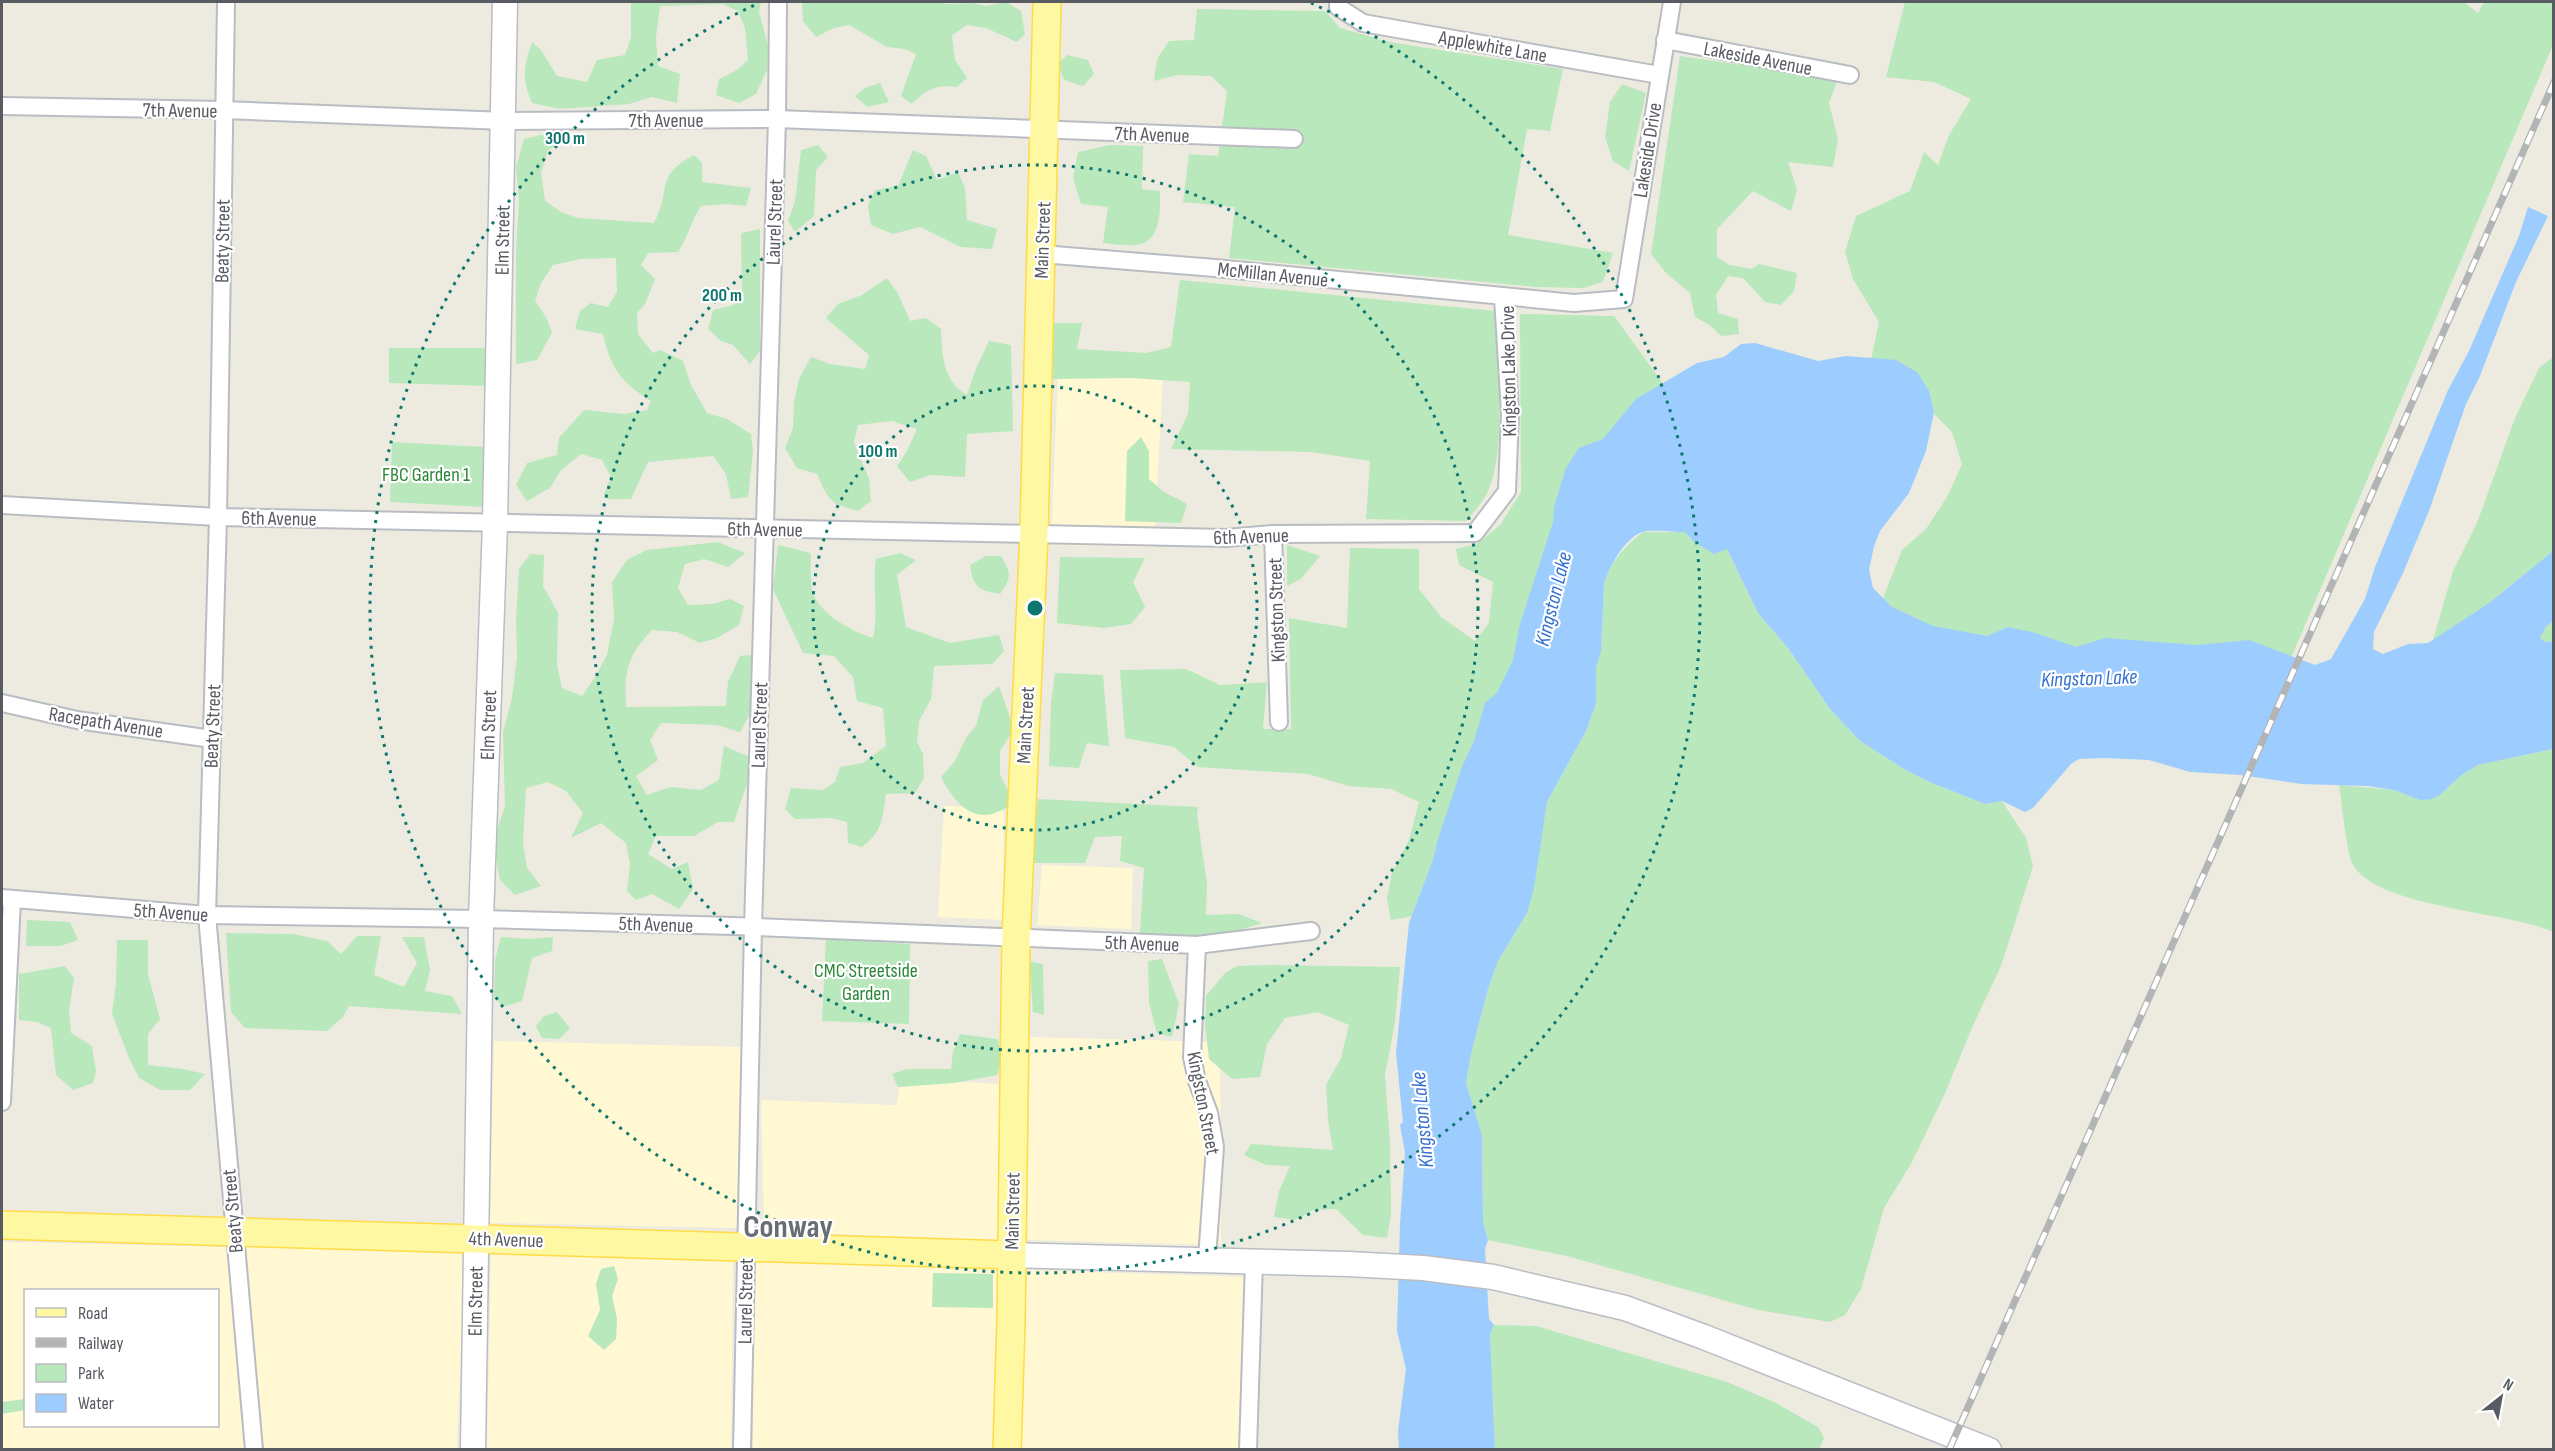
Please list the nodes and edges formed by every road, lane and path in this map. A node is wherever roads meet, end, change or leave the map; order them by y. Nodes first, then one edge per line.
1 (226, 2) edge
2 (506, 2) edge
3 (778, 2) edge
4 (1047, 2) edge
5 (1338, 2) edge
6 (1672, 2) edge
7 (1665, 40) junction
8 (1659, 75) junction
9 (1851, 75) dead end
10 (2, 106) edge
11 (223, 110) junction
12 (777, 119) junction
13 (505, 121) junction
14 (1045, 131) junction
15 (1294, 139) dead end
16 (1042, 254) junction
17 (1503, 297) junction
18 (1623, 299) joint
19 (1507, 491) joint
20 (2, 505) edge
21 (218, 517) junction
22 (495, 523) junction
23 (764, 529) junction
24 (1034, 533) junction
25 (1273, 534) junction
26 (2, 703) edge
27 (1279, 722) dead end
28 (212, 739) junction
29 (7, 899) edge
30 (207, 915) junction
31 (481, 919) junction
32 (753, 927) junction
33 (1311, 931) dead end
34 (1016, 938) junction
35 (1197, 945) junction
36 (2, 1102) edge
37 (2, 1225) edge
38 (233, 1232) junction
39 (476, 1238) junction
40 (746, 1246) junction
41 (1011, 1255) junction
42 (1207, 1259) junction
43 (1254, 1261) junction
44 (254, 1449) edge
45 (473, 1449) edge
46 (742, 1449) edge
47 (1007, 1449) edge
48 (1248, 1449) edge
49 (1989, 1449) edge

1 - 11 street, Beaty Street
2 - 13 street, Elm Street
3 - 12 street, Laurel Street
4 - 14 main road, Main Street
5 - 8 street, Applewhite Lane
6 - 7 street, Lakeside Drive
7 - 8 street, Lakeside Drive
7 - 9 street, Lakeside Avenue
8 - 18 street, Lakeside Drive
10 - 11 street, 7th Avenue
11 - 13 street, 7th Avenue
11 - 21 street, Beaty Street
12 - 13 street, 7th Avenue
12 - 14 street, 7th Avenue
12 - 23 street, Laurel Street
13 - 22 street, Elm Street
14 - 15 street, 7th Avenue
14 - 16 main road, Main Street
16 - 17 street, McMillan Avenue
16 - 24 main road, Main Street
17 - 18 street, Kingston Lake Drive
17 - 19 street, Kingston Lake Drive
19 - 25 street, 6th Avenue
20 - 21 street, 6th Avenue
21 - 22 street, 6th Avenue
21 - 28 street, Beaty Street
22 - 23 street, 6th Avenue
22 - 31 street, Elm Street
23 - 24 street, 6th Avenue
23 - 32 street, Laurel Street
24 - 25 street, 6th Avenue
24 - 34 main road, Main Street
25 - 27 street, Kingston Street
26 - 28 street, Racepath Avenue
28 - 30 street, Beaty Street
29 - 30 street, 5th Avenue
29 - 36 street
30 - 31 street, 5th Avenue
30 - 38 street, Beaty Street
31 - 32 street, 5th Avenue
31 - 39 street, Elm Street
32 - 34 street, 5th Avenue
32 - 40 street, Laurel Street
33 - 35 street, 5th Avenue
34 - 35 street, 5th Avenue
34 - 41 main road, Main Street
35 - 42 street, Kingston Street
37 - 38 main road, 4th Avenue
38 - 39 main road, 4th Avenue
38 - 44 street, Beaty Street
39 - 40 main road, 4th Avenue
39 - 45 street, Elm Street
40 - 41 main road, 4th Avenue
40 - 46 street, Laurel Street
41 - 42 street
41 - 47 main road, Main Street
42 - 43 street
43 - 48 street
43 - 49 street

